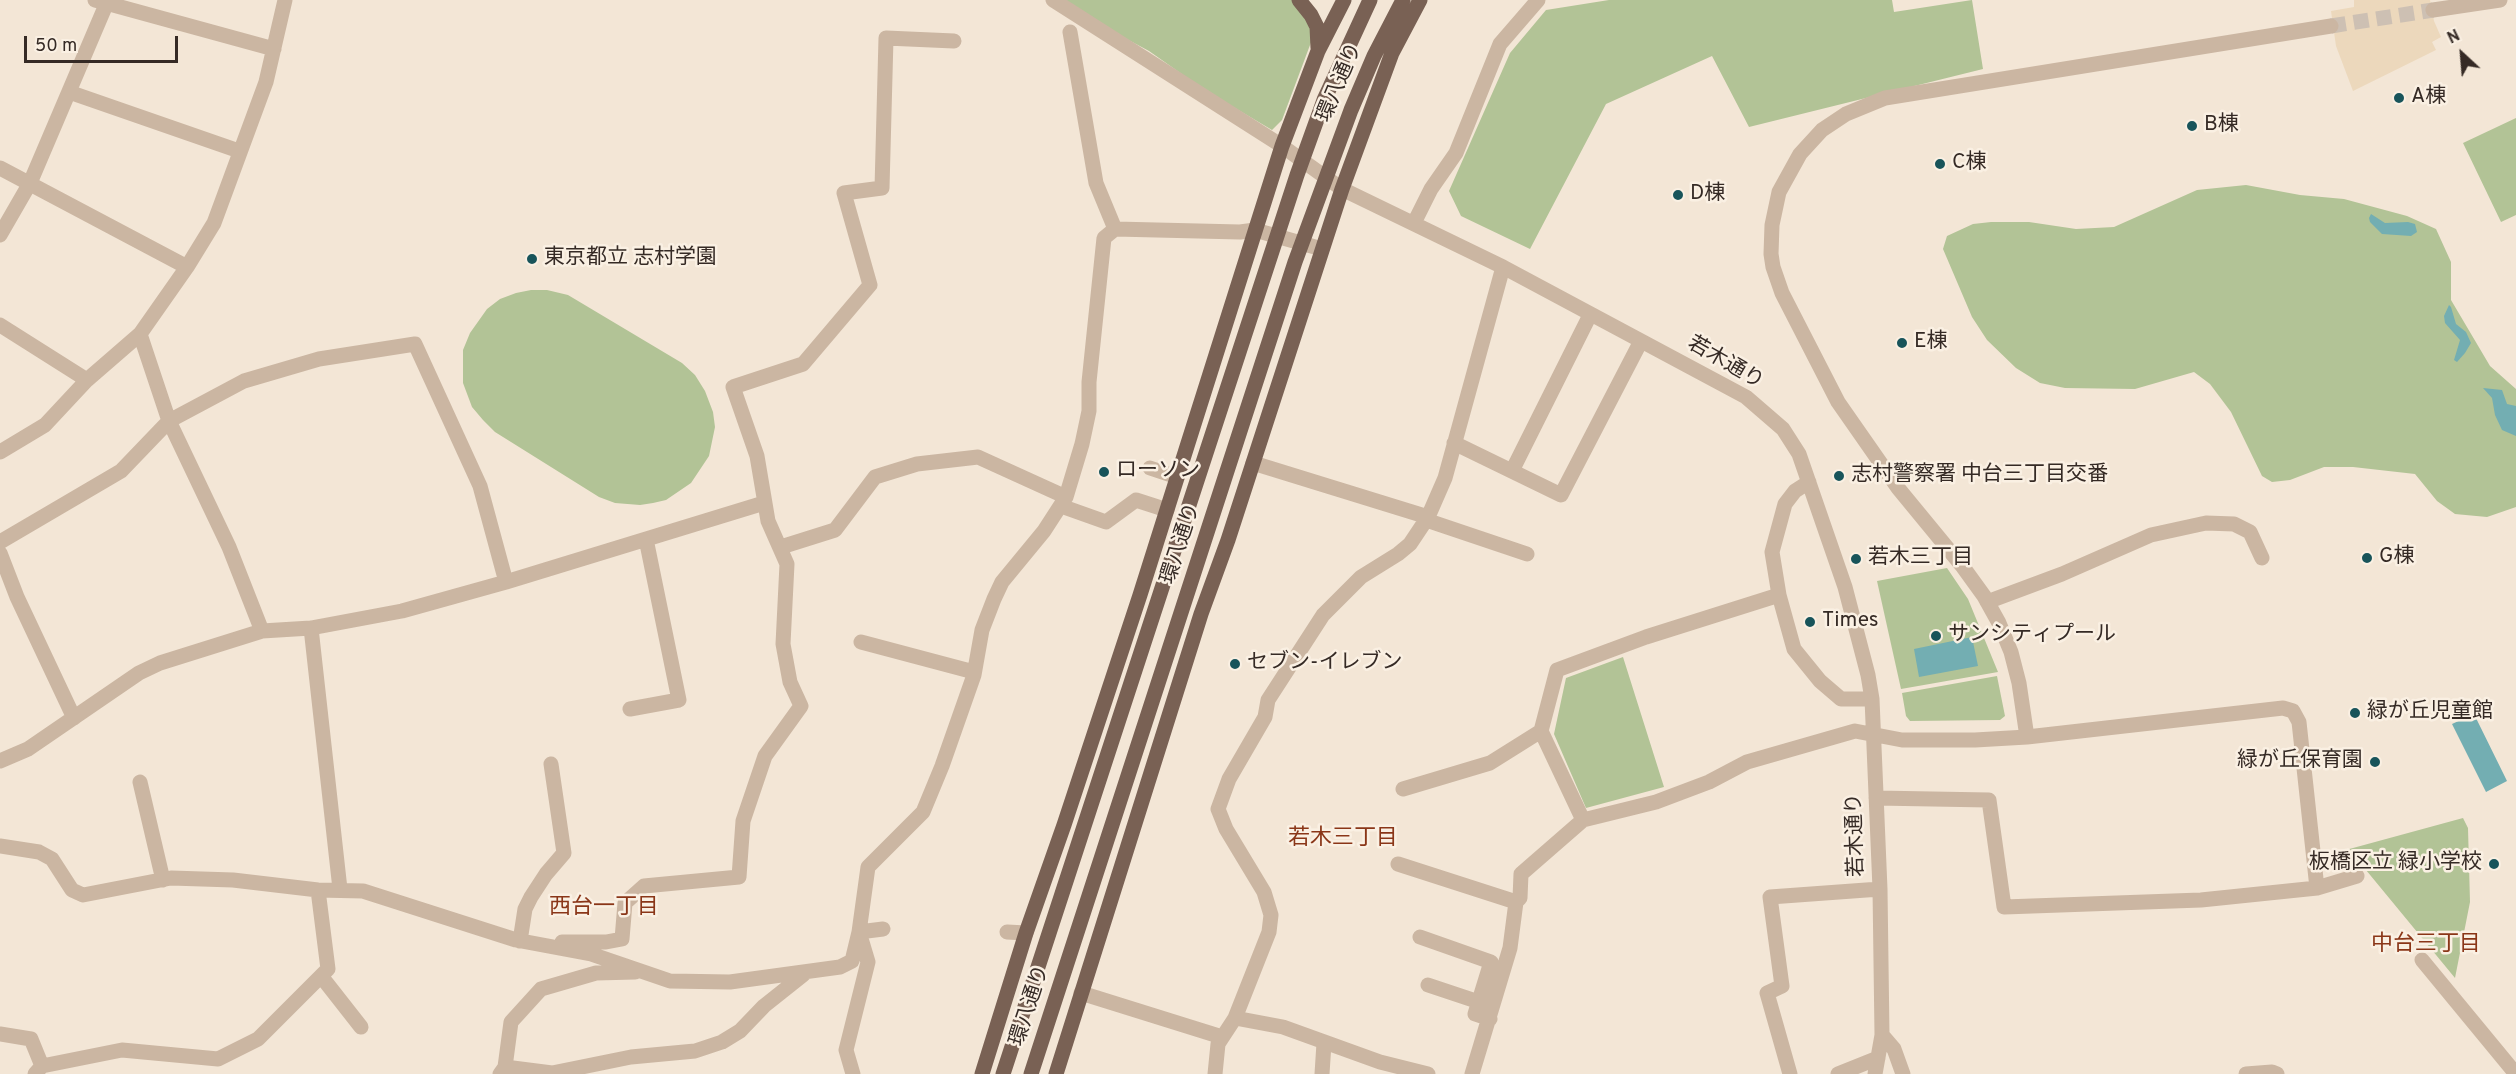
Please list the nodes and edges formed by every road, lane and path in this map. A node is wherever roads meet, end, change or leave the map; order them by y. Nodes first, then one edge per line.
1 (285, 0) edge
2 (1053, 0) edge
3 (1299, 0) edge
4 (1344, 0) edge
5 (1370, 0) edge
6 (1403, 0) edge
7 (1420, 0) edge
8 (1538, 0) edge
9 (2500, 0) edge
10 (104, 1) edge
11 (2433, 10) tunnel mouth
12 (2331, 26) tunnel mouth
13 (1070, 32) dead end
14 (954, 41) dead end
15 (274, 49) junction
16 (1318, 51) junction
17 (69, 92) junction
18 (1282, 147) junction
19 (239, 152) junction
20 (0, 168) edge
21 (30, 183) junction
22 (1342, 189) junction
23 (1414, 223) junction
24 (1115, 229) junction
25 (1255, 230) junction
26 (0, 235) edge
27 (1322, 249) junction
28 (187, 267) junction
29 (1503, 267) junction
30 (1590, 315) junction
31 (0, 325) edge
32 (140, 334) junction
33 (1641, 341) junction
34 (87, 380) junction
35 (169, 420) junction
36 (1454, 443) junction
37 (0, 452) edge
38 (1253, 463) junction
39 (1149, 468) dead end
40 (1512, 471) junction
41 (1177, 477) junction
42 (1809, 482) junction
43 (1063, 501) junction
44 (764, 503) junction
45 (1167, 510) junction
46 (1427, 518) junction
47 (646, 539) junction
48 (0, 542) edge
49 (782, 547) junction
50 (0, 553) edge
51 (1527, 554) dead end
52 (2262, 558) dead end
53 (506, 582) junction
54 (1140, 595) junction
55 (1779, 595) junction
56 (1159, 600) junction
57 (1987, 602) junction
58 (1182, 612) junction
59 (1201, 614) junction
60 (311, 628) junction
61 (262, 631) junction
62 (861, 642) dead end
63 (974, 672) junction
64 (1119, 686) junction
65 (1872, 699) junction
66 (630, 709) dead end
67 (74, 718) junction
68 (1157, 721) junction
69 (1541, 731) junction
70 (1874, 735) junction
71 (2027, 737) junction
72 (0, 761) edge
73 (551, 764) dead end
74 (140, 782) dead end
75 (1403, 789) dead end
76 (1876, 798) junction
77 (1583, 820) junction
78 (1064, 825) junction
79 (1083, 832) junction
80 (1106, 843) junction
81 (0, 846) edge
82 (1127, 848) junction
83 (1398, 864) dead end
84 (2357, 876) dead end
85 (163, 880) junction
86 (2317, 888) junction
87 (340, 889) junction
88 (1880, 889) junction
89 (318, 890) junction
90 (1516, 902) junction
91 (884, 929) dead end
92 (859, 932) junction
93 (1007, 932) dead end
94 (1026, 933) junction
95 (1420, 937) dead end
96 (520, 941) junction
97 (544, 945) junction
98 (2422, 960) dead end
99 (645, 972) junction
100 (806, 973) junction
101 (321, 975) junction
102 (1428, 985) dead end
103 (1081, 993) junction
104 (1479, 1002) junction
105 (1235, 1018) junction
106 (1490, 1019) junction
107 (361, 1027) dead end
108 (0, 1034) edge
109 (1882, 1035) junction
110 (1222, 1037) junction
111 (1324, 1043) junction
112 (1878, 1058) junction
113 (38, 1070) edge
114 (502, 1071) edge
115 (853, 1074) edge
116 (982, 1074) edge
117 (1003, 1074) edge
118 (1031, 1074) edge
119 (1056, 1074) edge
120 (1215, 1074) edge
121 (1322, 1074) edge
122 (1428, 1074) edge
123 (1472, 1074) edge
124 (1790, 1074) edge
125 (1838, 1074) edge
126 (1875, 1074) edge
127 (1903, 1074) edge
128 (2247, 1074) edge
129 (2277, 1074) edge
130 (2516, 1074) edge

1 - 15 street
2 - 18 street, 若木通り
3 - 16 main road
4 - 16 main road
5 - 56 main road, 環八通り
6 - 58 main road, 環八通り
7 - 22 main road
8 - 23 street
9 - 11 street
10 - 15 street
10 - 17 street
12 - 57 street
13 - 24 street
14 - 44 street
15 - 19 street
16 - 18 main road
17 - 19 street
17 - 21 street
18 - 22 street, 若木通り
18 - 25 main road
19 - 28 street
20 - 21 street
21 - 26 street
21 - 28 street
22 - 23 street, 若木通り
22 - 27 main road
23 - 29 street, 若木通り
24 - 25 street
24 - 43 street
25 - 27 street
25 - 41 main road
27 - 38 main road
28 - 32 street
29 - 30 street, 若木通り
29 - 36 street
30 - 33 street, 若木通り
30 - 40 street
31 - 34 street
32 - 34 street
32 - 35 street
33 - 40 street
33 - 42 street, 若木通り
34 - 37 street
35 - 48 street
35 - 53 street
35 - 61 street
36 - 40 street
36 - 46 street
38 - 46 street
38 - 59 main road
39 - 41 street
41 - 45 main road
42 - 55 street
42 - 65 street, 若木通り
43 - 45 street
43 - 49 street
43 - 63 street
44 - 47 street
44 - 49 street
45 - 54 main road
46 - 51 street
46 - 105 street
47 - 53 street
47 - 66 street
49 - 97 street
50 - 67 street
52 - 57 street
53 - 60 street
54 - 64 main road
54 - 78 main road
55 - 65 street
55 - 69 street
56 - 64 main road
56 - 79 main road, 環八通り
57 - 71 street
58 - 68 main road
58 - 80 main road, 環八通り
59 - 68 main road
59 - 82 main road
60 - 61 street
60 - 87 street
61 - 67 street
62 - 63 street
63 - 92 street
64 - 78 main road
64 - 79 main road
65 - 70 street, 若木通り
67 - 72 street
68 - 80 main road
68 - 82 main road
69 - 75 street
69 - 77 street
70 - 71 street
70 - 76 street, 若木通り
70 - 77 street
71 - 86 street
73 - 96 street
74 - 85 street
76 - 86 street
76 - 88 street, 若木通り
77 - 90 street
78 - 94 main road
79 - 117 main road, 環八通り
80 - 118 main road, 環八通り
81 - 85 street
82 - 103 main road
83 - 90 street
84 - 86 street
85 - 89 street
87 - 89 street
87 - 96 street
88 - 109 street, 若木通り
88 - 124 street
89 - 101 street
90 - 106 street
91 - 92 street
92 - 100 street
92 - 115 street
93 - 94 street
94 - 116 main road
95 - 104 street
96 - 97 street
97 - 99 street
98 - 130 street
99 - 100 street
99 - 114 street
100 - 114 street
101 - 107 street
101 - 113 street
102 - 104 street
103 - 110 street
103 - 119 main road
104 - 106 street
105 - 110 street
105 - 111 street
106 - 123 street
108 - 113 street
109 - 112 street, 若木通り
109 - 127 street
110 - 120 street
111 - 121 street
111 - 122 street
112 - 125 street
112 - 126 street, 若木通り
128 - 129 street

